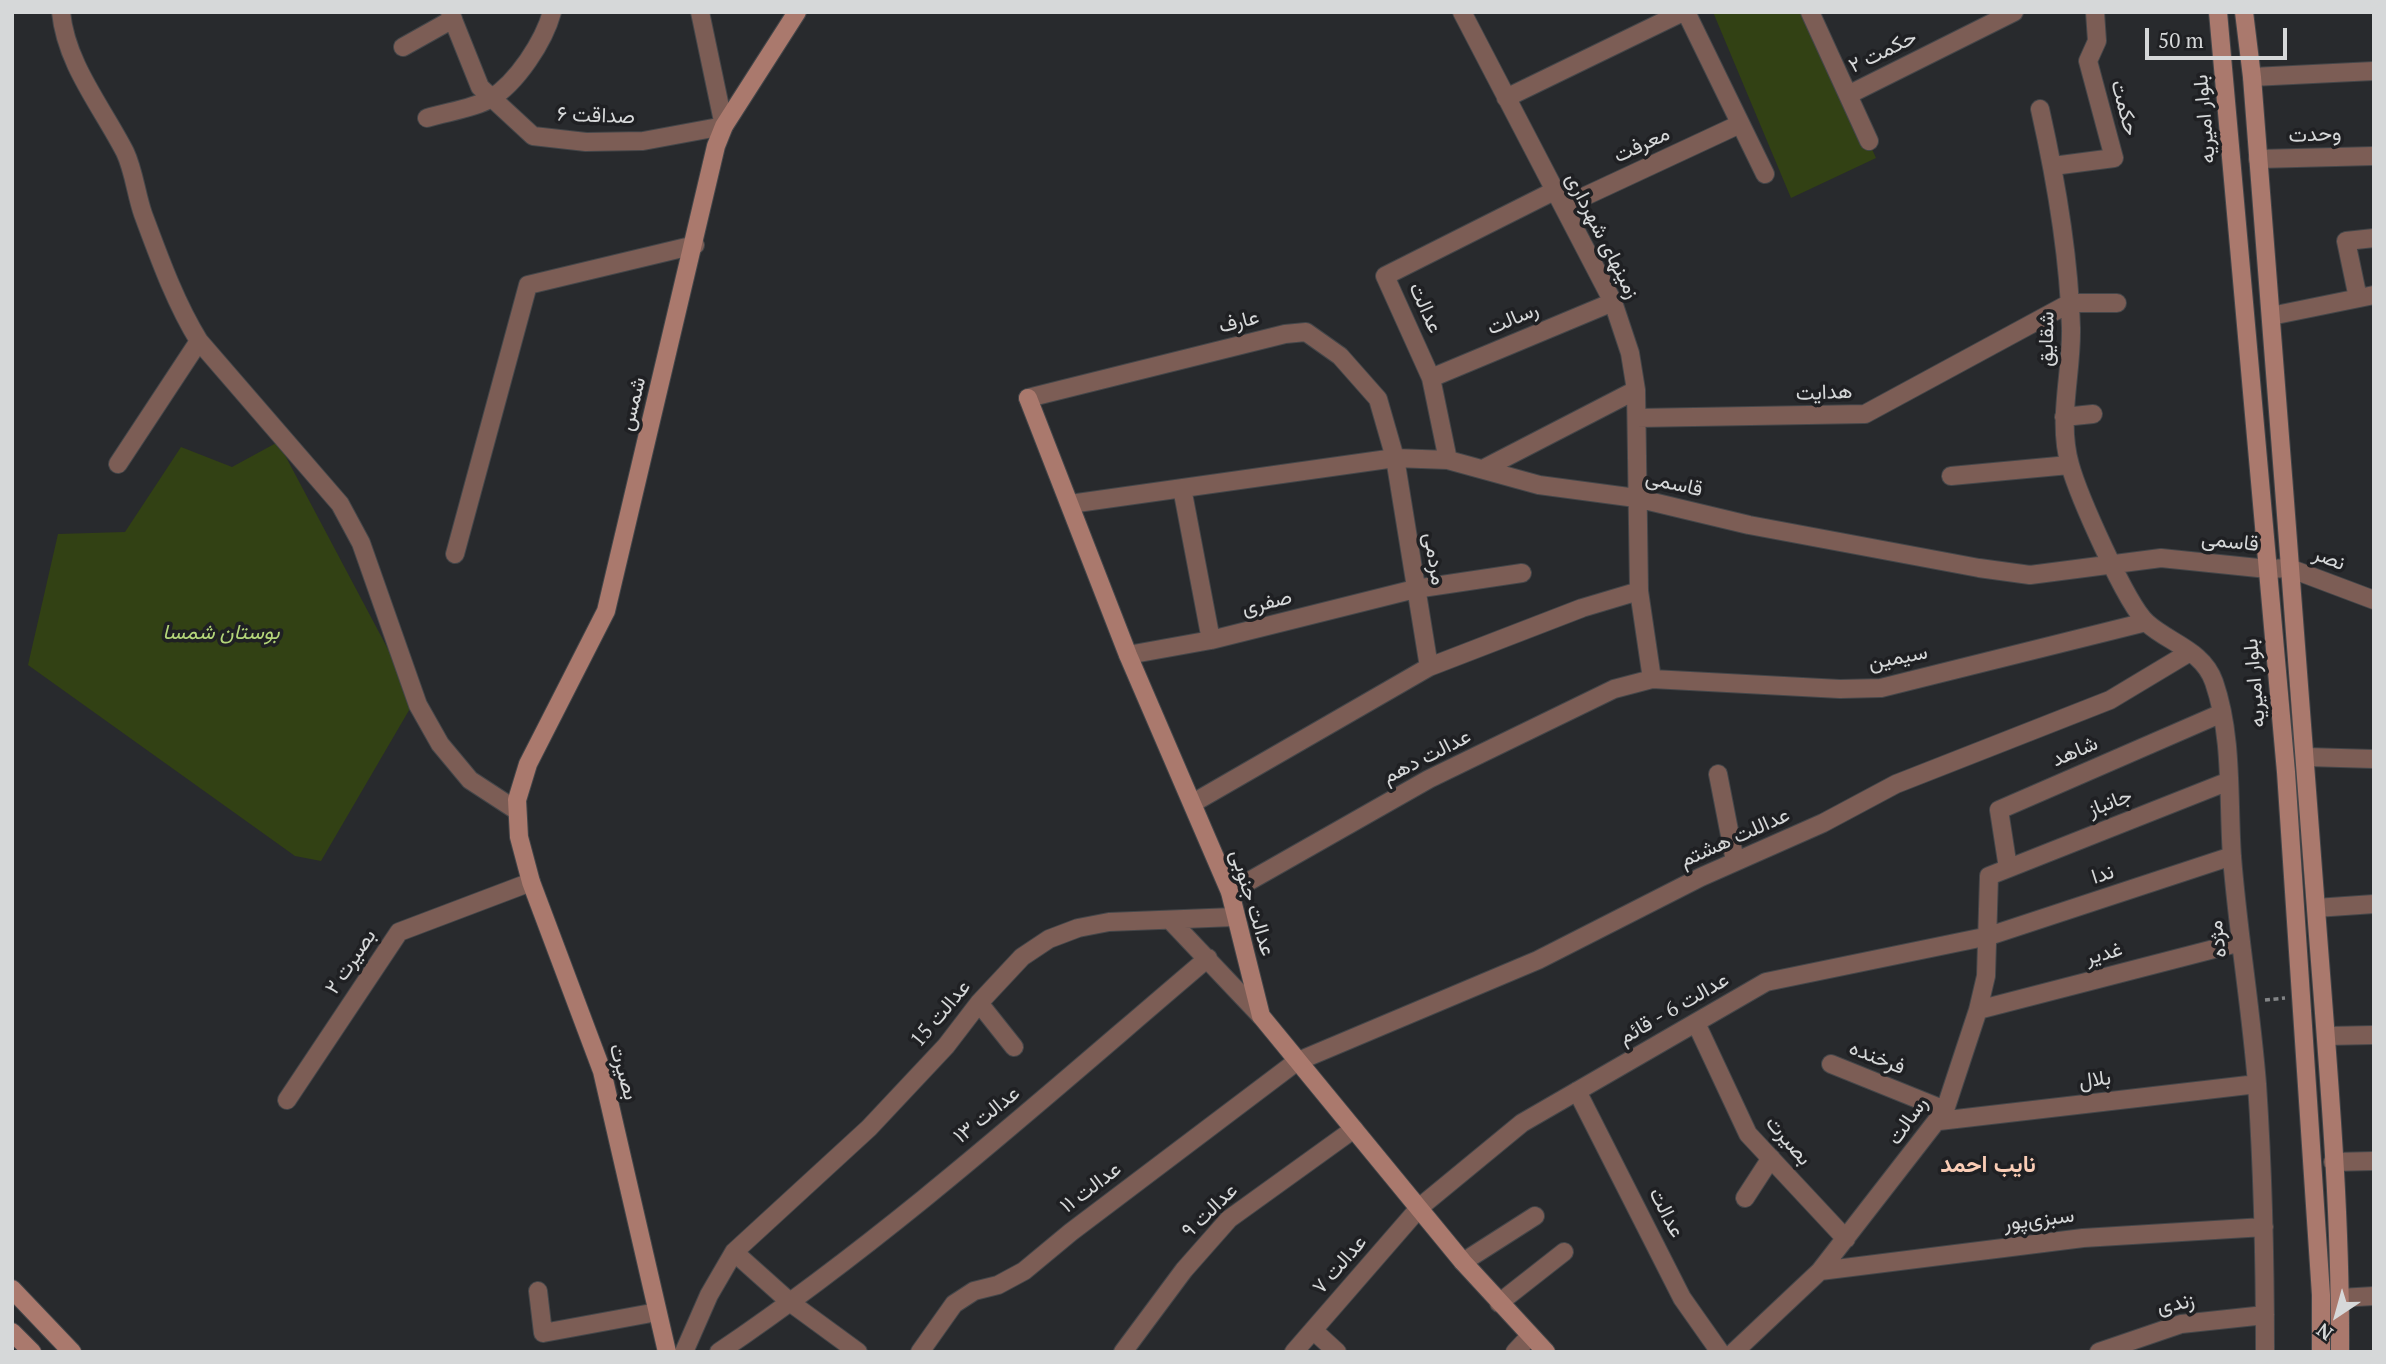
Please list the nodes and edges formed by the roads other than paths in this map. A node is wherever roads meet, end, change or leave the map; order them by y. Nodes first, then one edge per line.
1 (61, 12) edge
2 (552, 12) edge
3 (700, 12) edge
4 (797, 12) edge
5 (1462, 12) edge
6 (1684, 12) edge
7 (1810, 12) edge
8 (2014, 12) edge
9 (2095, 12) edge
10 (2218, 12) edge
11 (2244, 12) edge
12 (451, 16) edge
13 (404, 47) dead end
14 (2374, 71) edge
15 (2252, 77) junction
16 (1848, 95) junction
17 (1506, 98) junction
18 (490, 99) junction
19 (2040, 109) dead end
20 (427, 118) dead end
21 (1740, 124) junction
22 (724, 126) junction
23 (1869, 141) dead end
24 (2374, 156) edge
25 (2258, 159) junction
26 (2053, 166) junction
27 (1765, 174) dead end
28 (1554, 191) junction
29 (1564, 206) junction
30 (2374, 238) edge
31 (695, 245) junction
32 (2366, 296) edge
33 (1613, 302) junction
34 (2070, 303) junction
35 (2117, 303) dead end
36 (2271, 316) junction
37 (199, 341) junction
38 (1431, 378) junction
39 (1636, 390) junction
40 (1028, 398) joint
41 (2093, 414) dead end
42 (2064, 417) junction
43 (1637, 418) junction
44 (1395, 458) junction
45 (1448, 460) junction
46 (118, 464) dead end
47 (2069, 464) junction
48 (1483, 469) junction
49 (1951, 476) dead end
50 (1182, 488) junction
51 (1636, 498) junction
52 (1070, 504) junction
53 (455, 554) dead end
54 (2114, 563) junction
55 (2289, 568) junction
56 (2268, 569) junction
57 (1522, 573) dead end
58 (1415, 589) junction
59 (1639, 591) junction
60 (2374, 600) edge
61 (2146, 622) junction
62 (1211, 640) junction
63 (2190, 652) junction
64 (1128, 655) junction
65 (1429, 667) junction
66 (1652, 678) junction
67 (2222, 713) junction
68 (2307, 757) junction
69 (2374, 759) edge
70 (1718, 774) dead end
71 (2229, 781) junction
72 (1193, 803) junction
73 (516, 810) junction
74 (2232, 856) junction
75 (1735, 861) junction
76 (2008, 867) junction
77 (531, 882) junction
78 (1230, 892) junction
79 (2374, 904) edge
80 (2316, 908) junction
81 (1234, 916) junction
82 (1171, 921) junction
83 (1989, 936) junction
84 (2241, 942) junction
85 (1208, 958) junction
86 (979, 1003) junction
87 (1978, 1010) junction
88 (1261, 1016) junction
89 (1696, 1023) junction
90 (2374, 1035) edge
91 (2326, 1036) junction
92 (1014, 1047) dead end
93 (1296, 1062) junction
94 (1831, 1064) dead end
95 (2257, 1084) junction
96 (1577, 1091) junction
97 (287, 1100) dead end
98 (1942, 1115) junction
99 (1354, 1129) junction
100 (1771, 1158) junction
101 (2374, 1161) edge
102 (2333, 1163) junction
103 (1745, 1198) dead end
104 (1420, 1207) junction
105 (1535, 1216) dead end
106 (2263, 1227) junction
107 (1846, 1239) junction
108 (734, 1252) junction
109 (1564, 1252) dead end
110 (1463, 1262) junction
111 (1820, 1271) junction
112 (12, 1289) edge
113 (538, 1291) dead end
114 (2374, 1296) edge
115 (2340, 1298) junction
116 (791, 1303) junction
117 (1499, 1303) junction
118 (657, 1312) junction
119 (2265, 1315) junction
120 (1314, 1330) junction
121 (12, 1332) edge
122 (1529, 1337) junction
123 (32, 1352) edge
124 (72, 1352) edge
125 (667, 1352) edge
126 (684, 1352) edge
127 (719, 1352) edge
128 (858, 1352) edge
129 (920, 1352) edge
130 (1123, 1352) edge
131 (1294, 1352) edge
132 (1337, 1352) edge
133 (1515, 1352) edge
134 (1546, 1352) edge
135 (1720, 1352) edge
136 (1734, 1352) edge
137 (2099, 1352) edge
138 (2265, 1352) edge
139 (2321, 1352) edge
140 (2340, 1352) edge

1 - 37 street
2 - 18 street
3 - 22 street
4 - 22 street, شمس
5 - 17 street, زمینهای شهرداری
6 - 17 street
6 - 21 street
7 - 16 street
8 - 16 street, حکمت ۲
9 - 26 street, حکمت
10 - 56 street, بلوار امیریه
11 - 15 street
12 - 13 street
12 - 18 street, صداقت ۶
14 - 15 street
15 - 25 street
16 - 23 street
17 - 28 street, زمینهای شهرداری
18 - 20 street
18 - 22 street, صداقت ۶
19 - 26 street, شقایق
21 - 27 street
21 - 29 street, معرفت
22 - 31 street, شمس
24 - 25 street, وحدت
25 - 36 street
26 - 34 street, شقایق
28 - 29 street, زمینهای شهرداری
28 - 38 street, عدالت
29 - 33 street, زمینهای شهرداری
30 - 32 street
31 - 53 street
31 - 73 street, شمس
32 - 36 street
33 - 38 street, رسالت
33 - 39 street, زمینهای شهرداری
34 - 35 street
34 - 42 street, شقایق
34 - 43 street, هدایت
36 - 55 street
37 - 46 street
37 - 73 street
38 - 45 street, عدالت
39 - 43 street, زمینهای شهرداری
39 - 48 street
40 - 44 street, عارف
40 - 52 street, عدالت جنوبی
41 - 42 street
42 - 47 street, شقایق
43 - 51 street, زمینهای شهرداری
44 - 45 street, قاسمی
44 - 50 street, قاسمی
44 - 58 street, مردمی
45 - 48 street, قاسمی
47 - 49 street
47 - 54 street, شقایق
48 - 51 street, قاسمی
50 - 52 street, قاسمی
50 - 62 street
51 - 54 street, قاسمی
51 - 59 street, زمینهای شهرداری
52 - 64 street, عدالت جنوبی
54 - 56 street, قاسمی
54 - 61 street, مژده
55 - 56 street, نصر
55 - 60 street, نصر
55 - 68 street
56 - 139 street, بلوار امیریه
57 - 58 street, صفری
58 - 62 street, صفری
58 - 65 street, مردمی
59 - 65 street
59 - 66 street, زمینهای شهرداری
61 - 63 street, مژده
61 - 66 street, سیمین
62 - 64 street, صفری
63 - 67 street, مژده
63 - 75 street, عداللت هشتم
64 - 72 street, عدالت جنوبی
65 - 72 street
66 - 78 street, عدالت دهم
67 - 71 street, مژده
67 - 76 street, شاهد
68 - 69 street
68 - 80 street
70 - 75 street
71 - 74 street, مژده
71 - 76 street, جانباز
72 - 78 street, عدالت جنوبی
73 - 77 street, بصیرت
74 - 83 street, ندا
74 - 84 street, مژده
75 - 93 street, عداللت هشتم
76 - 83 street, رسالت
77 - 97 street, بصیرت ۲
77 - 118 street, بصیرت
78 - 81 street, عدالت جنوبی
79 - 80 street
80 - 91 street
81 - 82 street, عدالت 15
81 - 88 street, عدالت جنوبی
82 - 85 street
82 - 86 street, عدالت 15
83 - 87 street, رسالت
83 - 89 street, عدالت 6 - قائم
84 - 87 street, غدیر
84 - 95 street, مژده
85 - 88 street
85 - 116 street, عدالت ۱۳
86 - 92 street
86 - 108 street, عدالت 15
87 - 98 street, رسالت
88 - 93 street, عدالت جنوبی
89 - 96 street, عدالت 6 - قائم
89 - 100 street, بصیرت
90 - 91 street
91 - 102 street
93 - 99 street, عدالت جنوبی
93 - 129 street, عدالت ۱۱
94 - 98 street, فرخنده
95 - 98 street, بلال
95 - 106 street, مژده
96 - 104 street, عدالت 6 - قائم
96 - 135 street, عدالت
98 - 107 street, رسالت
99 - 104 street, عدالت جنوبی
99 - 130 street, عدالت ۹
100 - 103 street
100 - 107 street, بصیرت
101 - 102 street
102 - 115 street
104 - 110 street, عدالت جنوبی
104 - 120 street, عدالت ۷
105 - 110 street
106 - 111 street, سبزی‌پور
106 - 119 street, مژده
107 - 111 street, رسالت
108 - 116 street
108 - 126 street, عدالت 15
109 - 117 street
110 - 117 street, عدالت جنوبی
111 - 136 street, رسالت
112 - 124 street
113 - 118 street
114 - 115 street
115 - 140 street
116 - 127 street, عدالت ۱۳
116 - 128 street
117 - 122 street, عدالت جنوبی
118 - 125 street, بصیرت
119 - 137 street, زندی
119 - 138 street, مژده
120 - 131 street, عدالت ۷
120 - 132 street
121 - 123 street
122 - 133 street
122 - 134 street, عدالت جنوبی

